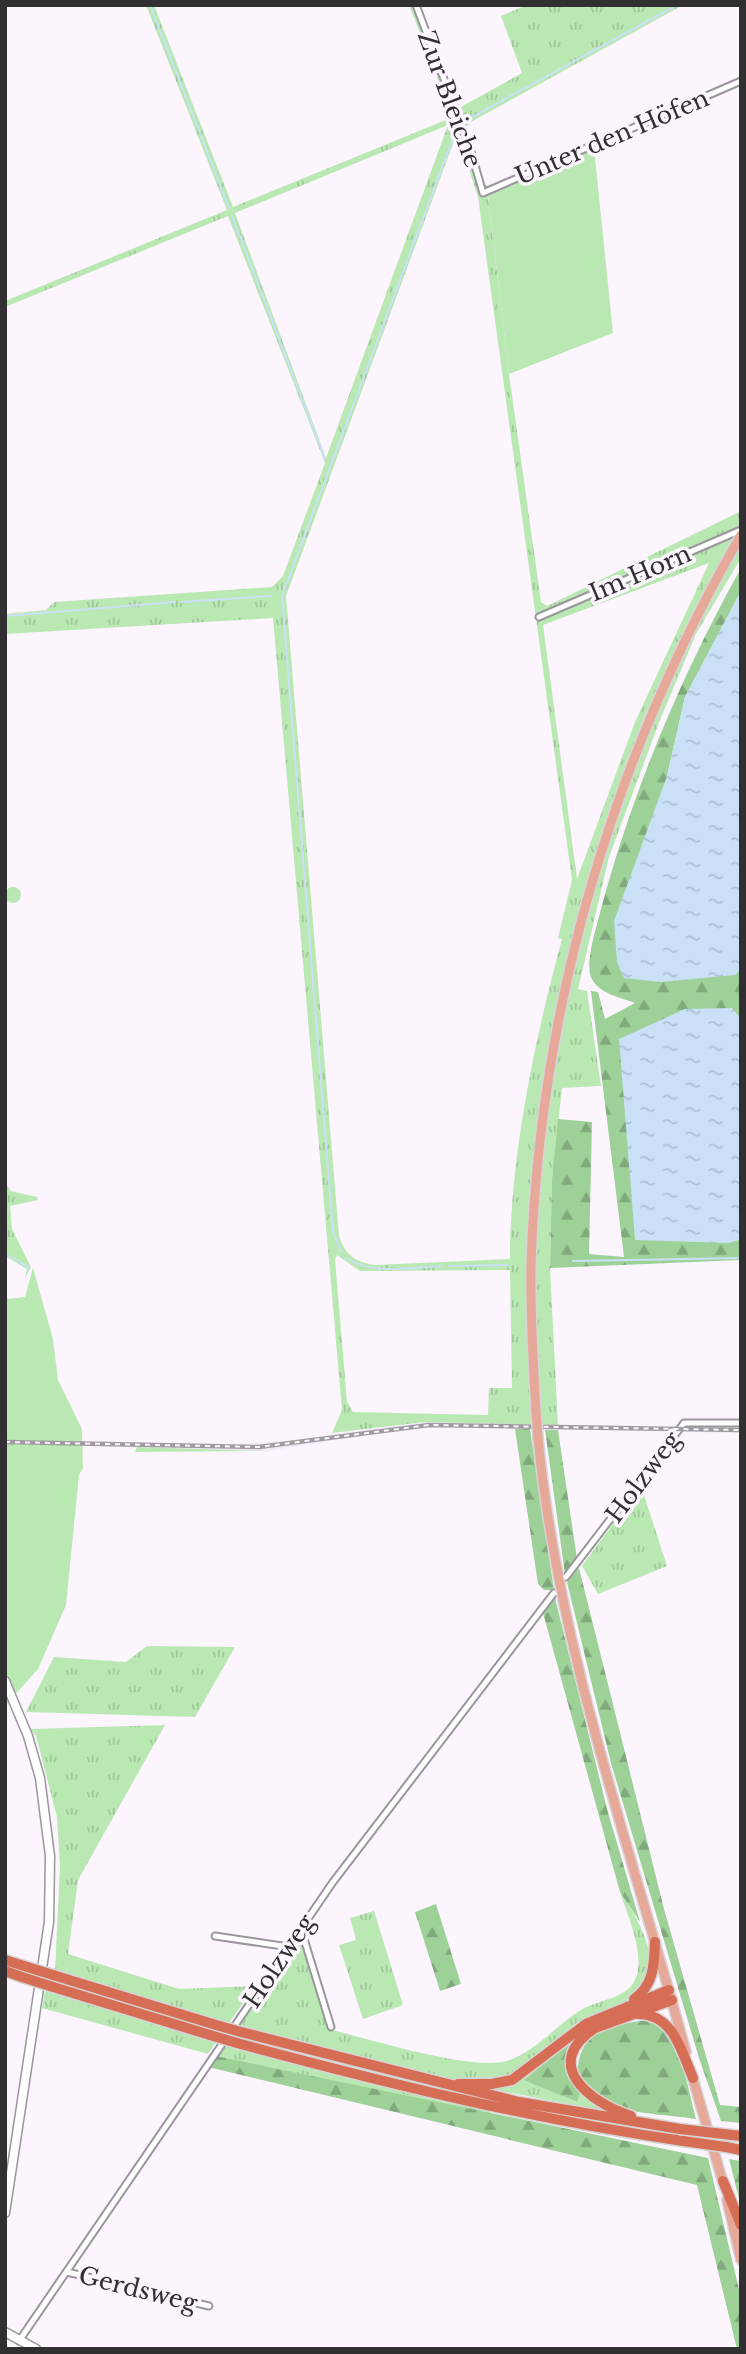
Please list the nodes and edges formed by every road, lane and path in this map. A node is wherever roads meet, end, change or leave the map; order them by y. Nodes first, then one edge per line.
1 (416, 5) edge
2 (741, 81) edge
3 (483, 193) joint
4 (741, 532) edge
5 (539, 617) dead end
6 (741, 1423) edge
7 (566, 1577) dead end
8 (554, 1593) dead end
9 (5, 1681) edge
10 (301, 1929) junction
11 (215, 1936) dead end
12 (655, 1942) junction
13 (289, 1947) junction
14 (5, 1960) edge
15 (5, 1971) edge
16 (23, 1972) junction
17 (670, 1995) junction
18 (620, 2013) junction
19 (331, 2027) dead end
20 (693, 2078) junction
21 (437, 2084) junction
22 (651, 2123) junction
23 (741, 2136) edge
24 (741, 2149) edge
25 (723, 2181) junction
26 (5, 2213) edge
27 (741, 2225) edge
28 (741, 2260) edge
29 (67, 2272) junction
30 (209, 2306) dead end
31 (5, 2332) edge
32 (19, 2341) junction
33 (36, 2349) edge

1 - 3 street, Zur Bleiche
2 - 3 street, Unter den Höfen
4 - 5 street, Im Horn
4 - 12 main road, bridge
6 - 7 street, Holzweg
8 - 10 street, Holzweg
9 - 26 main road
10 - 13 street, Holzweg
10 - 19 street
11 - 13 street
12 - 17 main road
12 - 18 highway
13 - 29 street, Holzweg
14 - 16 highway
15 - 16 highway
16 - 21 highway, bridge
16 - 24 highway, bridge
17 - 18 highway
17 - 20 main road
18 - 20 highway
18 - 21 highway
18 - 22 highway
20 - 25 main road
21 - 22 highway
22 - 23 highway, bridge
25 - 27 highway
25 - 28 main road
29 - 30 street, Gerdsweg
29 - 32 street, Holzweg
31 - 32 main road
32 - 33 main road

